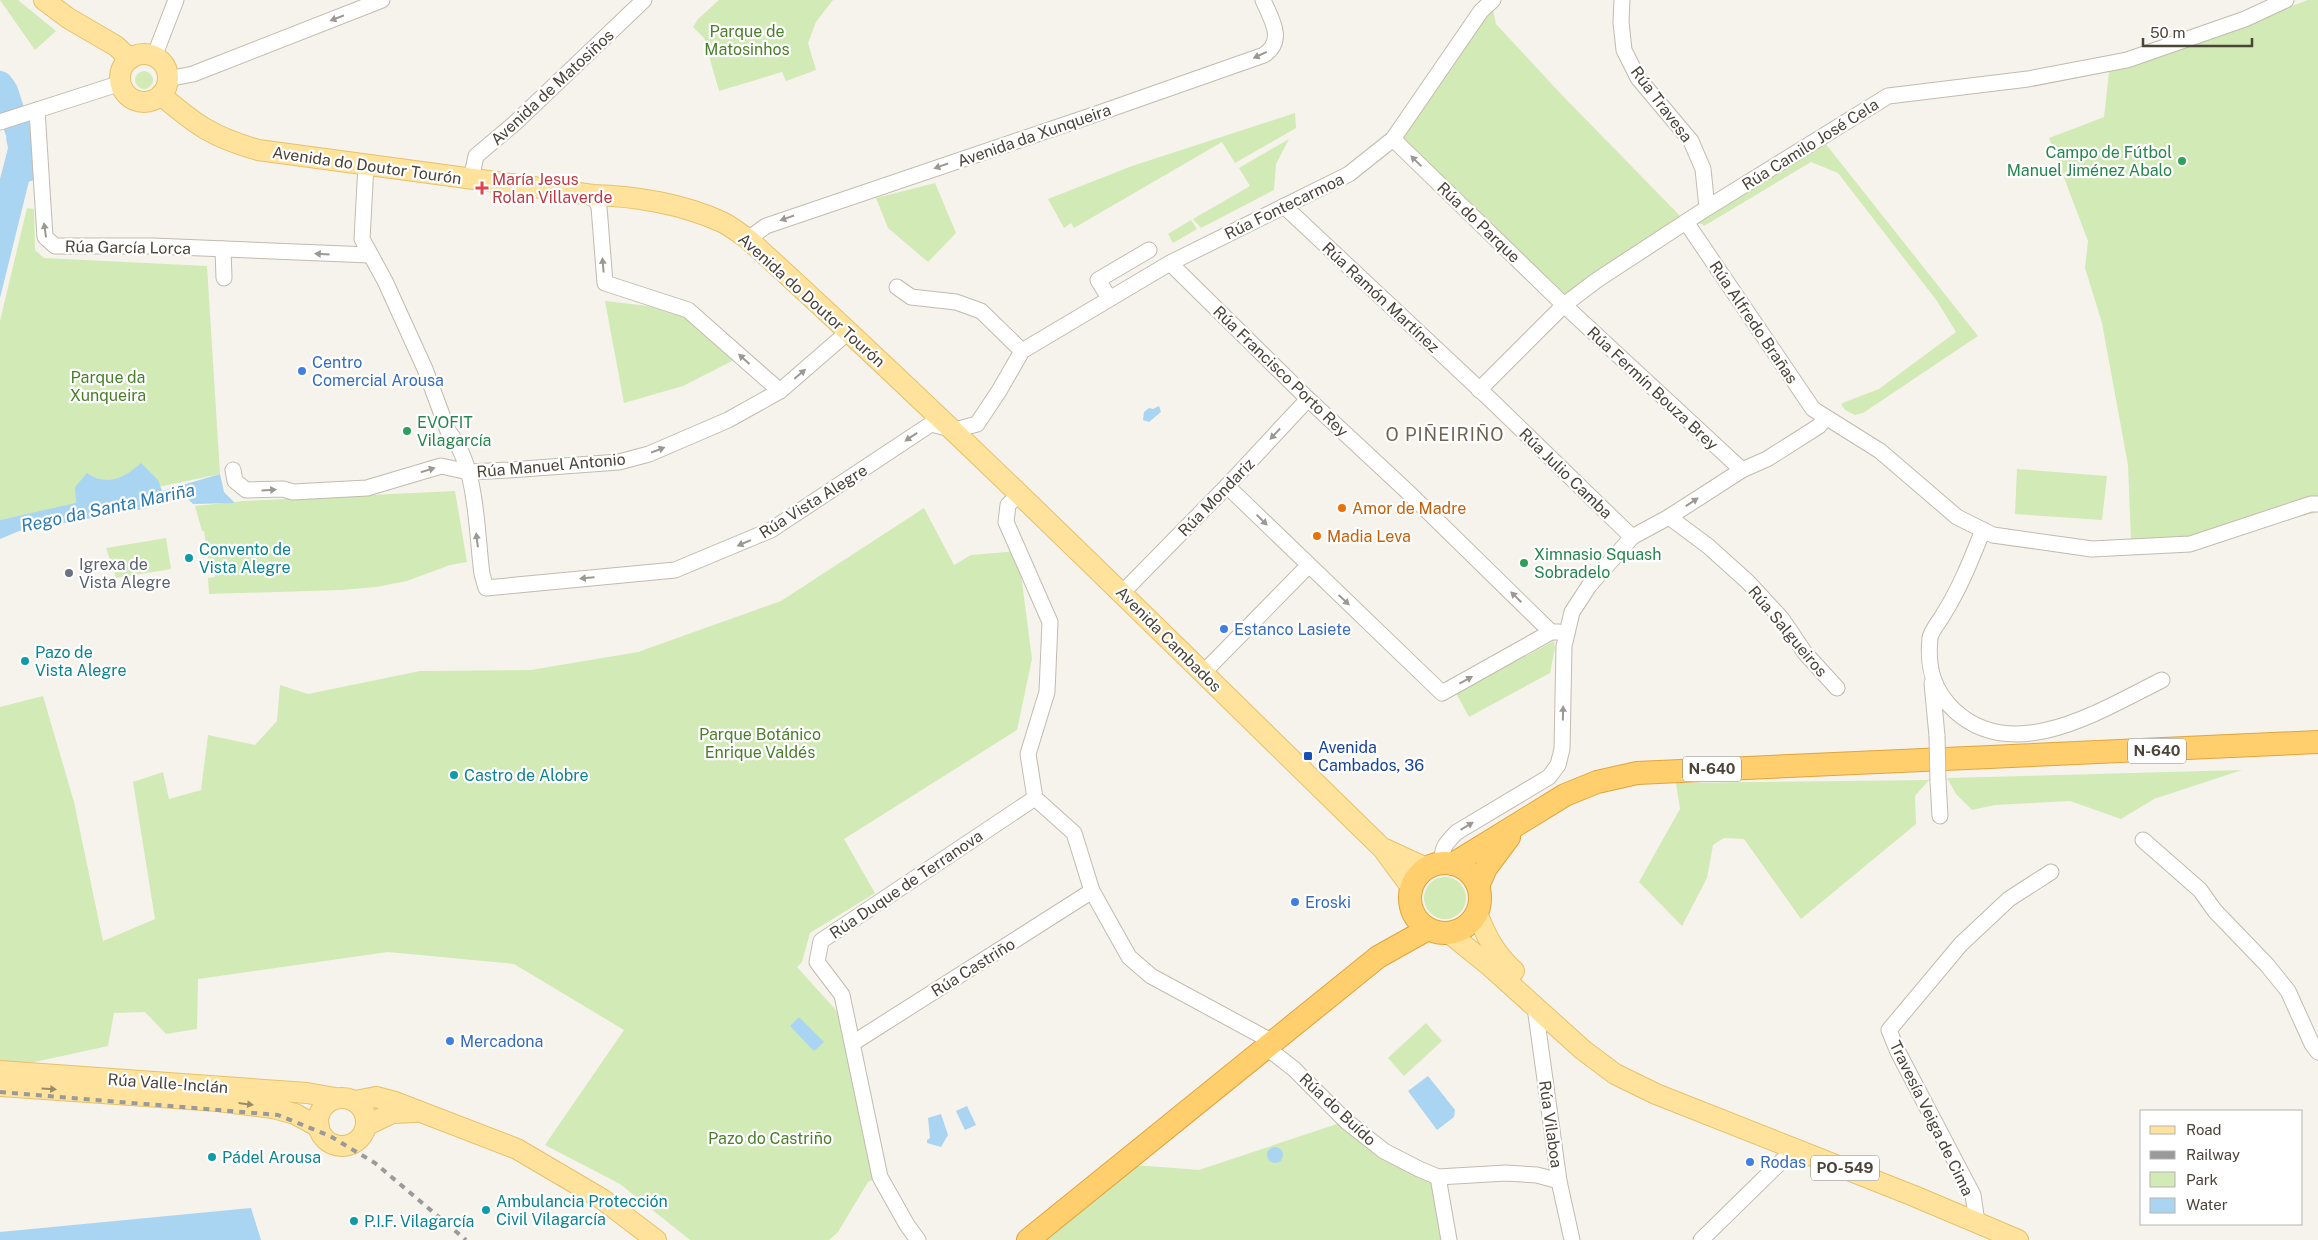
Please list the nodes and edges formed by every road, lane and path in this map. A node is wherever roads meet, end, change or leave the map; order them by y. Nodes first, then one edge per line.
1 (176, 0) edge
2 (382, 0) edge
3 (644, 0) edge
4 (1262, 0) edge
5 (1493, 0) edge
6 (1622, 0) edge
7 (2286, 0) edge
8 (54, 3) edge
9 (154, 57) junction
10 (130, 60) junction
11 (121, 83) junction
12 (165, 87) junction
13 (34, 111) junction
14 (0, 122) edge
15 (1393, 139) junction
16 (366, 165) junction
17 (471, 179) junction
18 (593, 195) junction
19 (1284, 206) junction
20 (1707, 208) junction
21 (1686, 222) junction
22 (748, 239) junction
23 (223, 249) junction
24 (1149, 250) dead end
25 (370, 255) junction
26 (1170, 263) junction
27 (224, 278) dead end
28 (897, 287) dead end
29 (1109, 298) junction
30 (1564, 305) junction
31 (848, 332) junction
32 (1022, 351) junction
33 (1479, 390) junction
34 (780, 391) junction
35 (1308, 399) junction
36 (1825, 418) junction
37 (955, 430) junction
38 (233, 470) dead end
39 (1742, 470) junction
40 (469, 472) junction
41 (1227, 486) junction
42 (1018, 495) junction
43 (2318, 504) edge
44 (1669, 516) junction
45 (1984, 530) junction
46 (1632, 537) junction
47 (1308, 566) junction
48 (1122, 593) junction
49 (1567, 631) junction
50 (1550, 632) junction
51 (1203, 673) junction
52 (1931, 677) junction
53 (2162, 680) dead end
54 (1837, 688) dead end
55 (2318, 742) edge
56 (1035, 798) junction
57 (1531, 815) junction
58 (1940, 816) dead end
59 (2143, 840) dead end
60 (1383, 849) junction
61 (1441, 865) junction
62 (2051, 872) dead end
63 (1478, 886) junction
64 (1092, 891) junction
65 (1412, 898) junction
66 (1477, 913) junction
67 (1438, 931) junction
68 (1378, 958) junction
69 (1535, 1007) junction
70 (854, 1043) junction
71 (1270, 1045) junction
72 (2318, 1052) edge
73 (0, 1071) edge
74 (0, 1086) edge
75 (335, 1098) junction
76 (1671, 1099) junction
77 (355, 1101) junction
78 (420, 1112) junction
79 (367, 1125) junction
80 (319, 1127) junction
81 (1795, 1148) junction
82 (1438, 1177) junction
83 (1558, 1181) junction
84 (1977, 1222) junction
85 (656, 1240) edge
86 (918, 1240) edge
87 (1028, 1240) edge
88 (1449, 1240) edge
89 (1572, 1240) edge
90 (1701, 1240) edge
91 (2018, 1240) edge

1 - 9 street
2 -> 12 street
3 - 17 street, Avenida de Matosiños
4 -> 22 street, Avenida da Xunqueira
5 - 15 street, Rúa Fontecarmoa
6 - 20 street, Rúa Travesa
7 - 20 street, Rúa Camilo José Cela
8 - 10 main road
9 - 10 main road
9 - 12 main road
10 - 11 main road
11 - 12 main road
11 - 13 street
12 - 16 main road, Avenida do Doutor Tourón
13 - 14 street
23 -> 13 street, Rúa García Lorca
15 - 19 street, Rúa Fontecarmoa
30 -> 15 street, Rúa do Parque
16 - 17 main road, Avenida do Doutor Tourón
16 - 25 street
17 - 18 main road, Avenida do Doutor Tourón
18 - 22 main road, Avenida do Doutor Tourón
34 -> 18 street
19 - 26 street, Rúa Fontecarmoa
19 - 33 street, Rúa Ramón Martínez
20 - 21 street, Rúa Camilo José Cela
21 - 30 street, Rúa Camilo José Cela
21 - 36 street, Rúa Alfredo Brañas
22 - 31 main road, Avenida do Doutor Tourón
25 -> 23 street, Rúa García Lorca
23 - 27 street
24 - 29 street
25 - 40 street
26 - 29 street, Rúa Fontecarmoa
26 - 35 street, Rúa Francisco Porto Rey
28 - 32 street
29 - 32 street, Rúa Fontecarmoa
30 - 33 street, Rúa Camilo José Cela
30 - 39 street, Rúa Fermín Bouza Brey
34 -> 31 street, Rúa Manuel Antonio
31 - 37 main road, Avenida do Doutor Tourón
32 - 37 street, Rúa Fontecarmoa
33 - 46 street, Rúa Julio Camba
40 -> 34 street, Rúa Manuel Antonio
35 -> 41 street, Rúa Mondariz
50 -> 35 street, Rúa Francisco Porto Rey
36 - 39 street
36 - 45 street, Rúa Alfredo Brañas
37 -> 40 street, Rúa Vista Alegre
37 - 42 main road, Avenida Cambados
38 -> 40 street, Rúa Manuel Antonio
44 -> 39 street
41 -> 47 street
41 - 48 street, Rúa Mondariz
42 - 48 main road, Avenida Cambados
42 - 56 street
43 - 45 street, Rúa Alfredo Brañas
44 - 46 street
44 - 54 street, Rúa Salgueiros
45 - 52 street
46 - 49 street
47 -> 50 street
47 - 51 street
48 - 51 main road, Avenida Cambados
49 - 50 street
61 -> 49 street
51 - 60 main road, Avenida Cambados
52 - 53 street
52 - 58 street, bridge
55 - 57 highway, N-640
56 - 64 street, Rúa do Buído
56 - 70 street, Rúa Duque de Terranova
57 - 61 highway, N-640
57 - 63 highway, N-640
59 - 72 street
60 - 61 main road, Avenida Cambados
60 - 65 main road, Avenida Cambados
61 - 63 highway
61 - 65 highway, N-640
62 - 84 street, Travesía Veiga de Cima
63 - 66 highway, N-640
64 - 70 street, Rúa Castriño
64 - 71 street, Rúa do Buído
65 - 67 highway
65 - 68 highway
66 - 67 highway
66 - 76 main road, PO-549
67 - 68 highway
67 - 69 main road, PO-549
68 - 71 highway
69 - 76 main road, PO-549
69 - 83 street, Rúa Vilaboa
70 - 86 street, Rúa Duque de Terranova
71 - 82 street, Rúa do Buído
71 - 87 highway
73 - 75 main road, Rúa Valle-Inclán
74 -> 80 main road, Rúa Valle-Inclán
75 - 77 main road, Rúa Valle-Inclán
75 - 80 main road
76 - 81 main road, PO-549
77 - 78 main road, Rúa Valle-Inclán
77 - 79 main road
78 - 79 main road, Rúa Valle-Inclán
78 - 85 main road, Rúa Valle-Inclán
79 - 80 main road, Rúa Valle-Inclán
81 - 84 main road, PO-549
81 - 90 street
82 - 83 street, Rúa do Buído
82 - 88 street
83 - 89 street, Rúa Vilaboa
84 - 91 main road, PO-549

